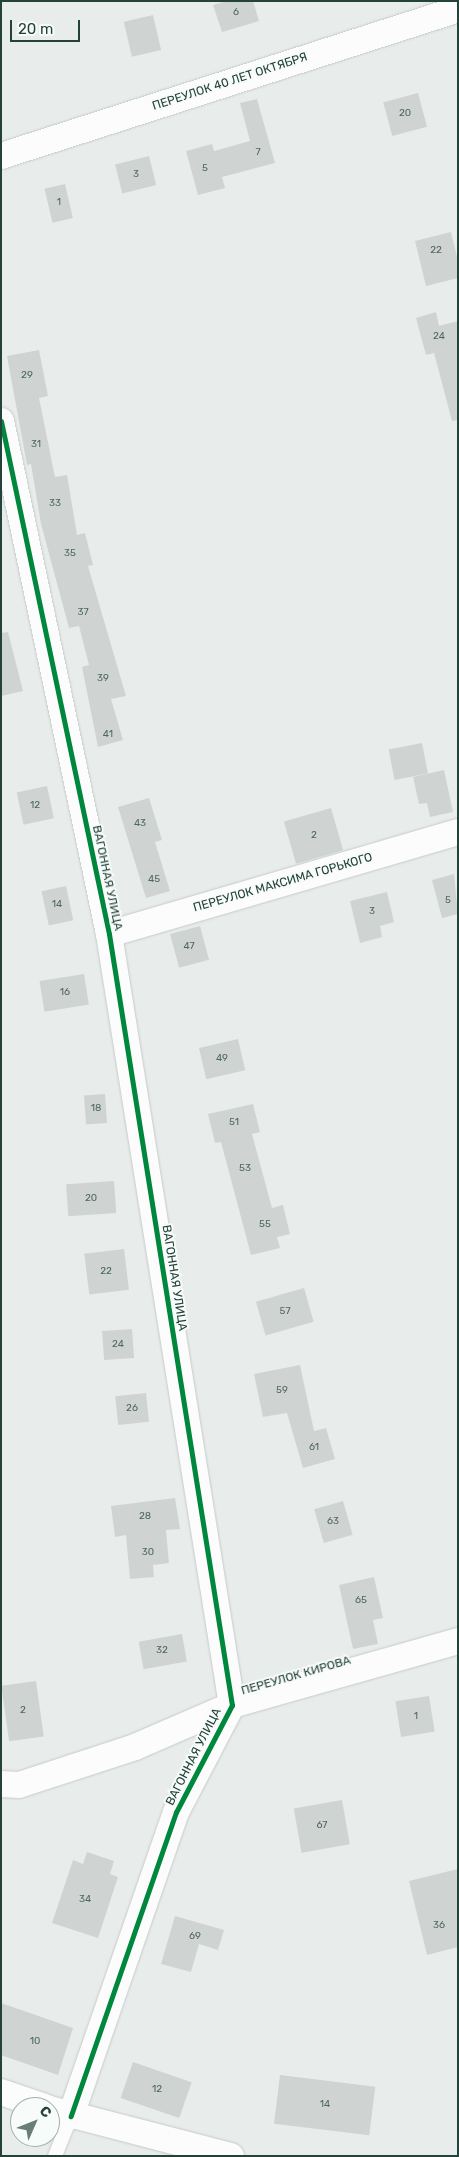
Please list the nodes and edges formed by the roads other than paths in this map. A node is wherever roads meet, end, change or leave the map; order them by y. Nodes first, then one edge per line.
1 (458, 9) edge
2 (1, 156) edge
3 (1, 421) edge
4 (458, 832) edge
5 (109, 934) junction
6 (458, 1641) edge
7 (232, 1705) junction
8 (1, 1784) edge
9 (1, 2092) edge
10 (16, 2097) edge
11 (61, 2113) edge
12 (55, 2156) edge
13 (231, 2156) edge

1 - 2 street, ПЕРЕУЛОК 40 ЛЕТ ОКТЯБРЯ
3 - 5 street, ВАГОННАЯ УЛИЦА
4 - 5 street, ПЕРЕУЛОК МАКСИМА ГОРЬКОГО
5 - 7 street, ВАГОННАЯ УЛИЦА
6 - 7 street, ПЕРЕУЛОК КИРОВА
7 - 8 street, ПЕРЕУЛОК КИРОВА
7 - 11 street, ВАГОННАЯ УЛИЦА
9 - 10 street
11 - 12 lane
11 - 13 street

